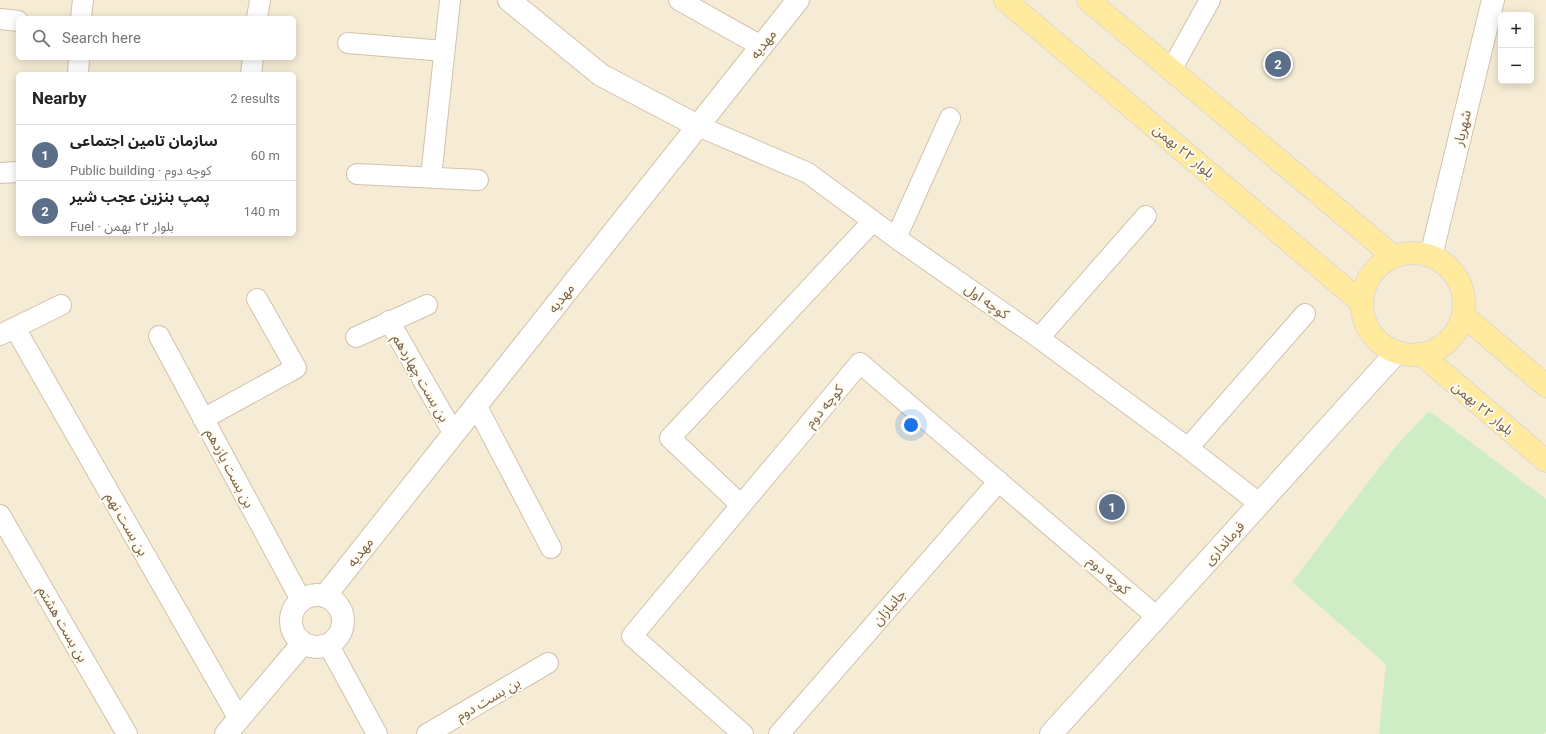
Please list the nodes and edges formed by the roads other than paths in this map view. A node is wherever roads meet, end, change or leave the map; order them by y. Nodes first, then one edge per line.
1 (83, 0) edge
2 (260, 0) edge
3 (450, 0) edge
4 (509, 0) edge
5 (679, 0) edge
6 (798, 0) edge
7 (1005, 0) edge
8 (1088, 0) edge
9 (1210, 0) edge
10 (1493, 0) edge
11 (81, 16) edge
12 (257, 16) edge
13 (0, 20) edge
14 (16, 21) edge
15 (348, 43) dead end
16 (761, 46) junction
17 (444, 51) junction
18 (79, 60) edge
19 (253, 60) edge
20 (1171, 70) junction
21 (78, 72) edge
22 (251, 72) edge
23 (950, 118) dead end
24 (698, 126) junction
25 (16, 172) edge
26 (0, 173) edge
27 (357, 174) dead end
28 (431, 177) junction
29 (478, 180) dead end
30 (1146, 216) dead end
31 (874, 221) junction
32 (896, 238) junction
33 (1394, 256) junction
34 (1431, 256) junction
35 (257, 299) dead end
36 (1362, 303) junction
37 (61, 305) dead end
38 (427, 305) dead end
39 (1305, 314) dead end
40 (1463, 315) junction
41 (389, 321) junction
42 (8, 332) edge
43 (158, 336) dead end
44 (356, 337) dead end
45 (1039, 338) junction
46 (1397, 352) junction
47 (1421, 354) junction
48 (1546, 386) edge
49 (476, 405) junction
50 (203, 418) junction
51 (454, 434) junction
52 (1188, 448) junction
53 (1546, 461) edge
54 (999, 481) junction
55 (1260, 504) junction
56 (741, 505) junction
57 (0, 515) edge
58 (551, 548) dead end
59 (325, 596) junction
60 (302, 600) junction
61 (1157, 617) junction
62 (303, 643) junction
63 (328, 644) junction
64 (548, 663) dead end
65 (232, 726) edge
66 (127, 734) edge
67 (377, 734) edge
68 (427, 734) edge
69 (743, 734) edge
70 (779, 734) edge
71 (1051, 734) edge

1 - 11 street
2 - 12 street
3 - 17 street
4 - 24 street
5 - 16 street
6 - 16 street, مهدیه
7 - 36 main road, بلوار ۲۲ بهمن
8 - 20 main road
9 - 20 street
10 - 34 street, شهریار
13 - 14 street
15 - 17 street
16 - 24 street, مهدیه
17 - 28 street
18 - 21 street
19 - 22 street
20 - 33 main road
23 - 32 street
24 - 31 street, کوچه اول
24 - 49 street, مهدیه
25 - 26 street
27 - 28 street
28 - 29 street
30 - 45 street
31 - 32 street, کوچه اول
31 - 56 street
32 - 45 street, کوچه اول
33 - 34 main road
33 - 36 main road
34 - 40 main road
35 - 50 street
36 - 46 main road
37 - 42 street
38 - 41 street
39 - 52 street
40 - 47 main road
40 - 48 main road
41 - 44 street
41 - 51 street, بن بست چهاردهم
42 - 65 street, بن بست نهم
43 - 50 street, بن بست یازدهم
45 - 52 street, کوچه اول
46 - 47 main road
46 - 55 street, فرمانداری
47 - 53 main road, بلوار ۲۲ بهمن
49 - 51 street, مهدیه
49 - 58 street
50 - 60 street, بن بست یازدهم
51 - 59 street, مهدیه
52 - 55 street, کوچه اول
54 - 56 street, کوچه دوم
54 - 61 street, کوچه دوم
54 - 70 street, جانبازان
55 - 61 street, فرمانداری
56 - 69 street, کوچه دوم
57 - 66 street, بن بست هشتم
59 - 60 street
59 - 63 street
60 - 62 street
61 - 71 street, فرمانداری
62 - 63 street
62 - 65 street
63 - 67 street
64 - 68 street, بن بست دوم

